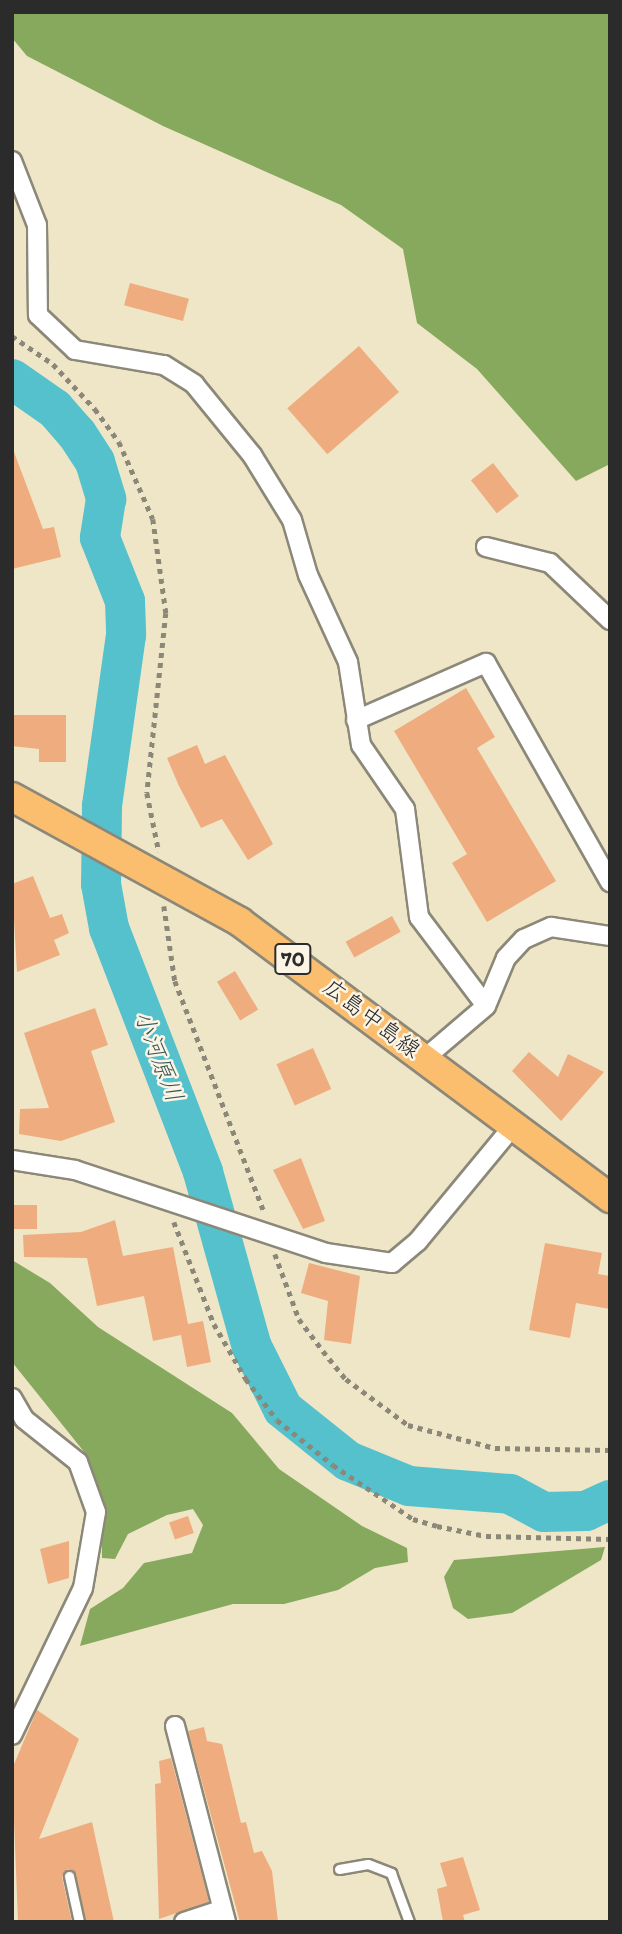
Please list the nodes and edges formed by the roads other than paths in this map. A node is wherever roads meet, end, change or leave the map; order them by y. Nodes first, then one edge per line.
1 (12, 161) edge
2 (486, 547) dead end
3 (610, 620) edge
4 (356, 720) junction
5 (16, 808) edge
6 (610, 882) edge
7 (610, 936) edge
8 (486, 1006) junction
9 (425, 1058) junction
10 (513, 1126) junction
11 (12, 1160) edge
12 (610, 1198) edge
13 (12, 1398) edge
14 (175, 1726) dead end
15 (12, 1735) edge
16 (339, 1868) dead end
17 (69, 1875) dead end
18 (224, 1916) edge
19 (79, 1922) edge
20 (184, 1922) edge
21 (409, 1922) edge

1 - 4 street
2 - 3 street
4 - 6 street
4 - 8 street
5 - 9 main road, 広島中島線 / 70
7 - 8 street
8 - 9 street
9 - 10 main road, 広島中島線 / 70
10 - 11 street
10 - 12 main road, 広島中島線 / 70
13 - 15 street
14 - 18 street
16 - 21 lane
17 - 19 lane
18 - 20 street

